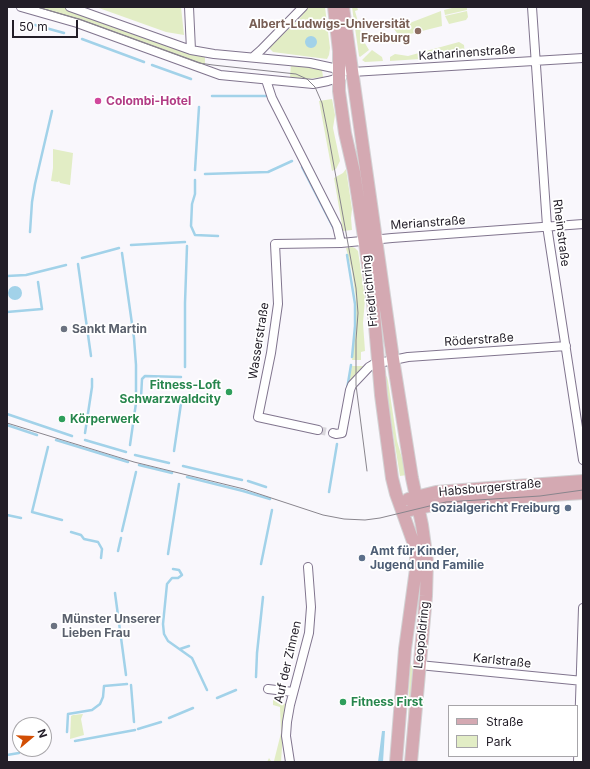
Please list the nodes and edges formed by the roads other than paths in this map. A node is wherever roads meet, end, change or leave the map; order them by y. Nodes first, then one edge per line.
1 (21, 7) edge
2 (70, 7) edge
3 (189, 7) edge
4 (303, 7) edge
5 (334, 7) edge
6 (343, 7) edge
7 (532, 7) edge
8 (191, 50) junction
9 (253, 57) junction
10 (583, 58) edge
11 (535, 61) junction
12 (352, 72) junction
13 (339, 74) junction
14 (266, 80) junction
15 (583, 224) edge
16 (547, 226) junction
17 (370, 240) junction
18 (275, 244) joint
19 (341, 244) junction
20 (566, 346) junction
21 (393, 359) junction
22 (378, 363) junction
23 (318, 430) tunnel mouth
24 (333, 433) dead end
25 (583, 460) edge
26 (583, 481) edge
27 (583, 493) edge
28 (417, 502) junction
29 (401, 507) junction
30 (308, 566) dead end
31 (583, 608) edge
32 (405, 649) junction
33 (419, 665) junction
34 (582, 681) edge
35 (268, 689) dead end
36 (293, 692) junction
37 (290, 762) edge
38 (396, 762) edge
39 (411, 762) edge
40 (578, 762) edge

1 - 14 street
2 - 8 street, Katharinenstraße
3 - 8 street
4 - 9 street
5 - 13 main road, Friedrichring
6 - 12 main road, Friedrichring
7 - 11 street, Rheinstraße
8 - 9 street, Katharinenstraße
9 - 13 street, Katharinenstraße
10 - 11 street, Katharinenstraße
11 - 12 street, Katharinenstraße
11 - 16 street, Rheinstraße
12 - 13 street, Katharinenstraße
12 - 17 main road, Friedrichring
13 - 14 street
13 - 17 main road, Friedrichring
14 - 19 street
15 - 16 street, Merianstraße
16 - 17 street, Merianstraße
16 - 20 street, Rheinstraße
17 - 19 street, Merianstraße
17 - 21 main road, Friedrichring
17 - 22 main road, Friedrichring
18 - 19 street, Merianstraße
18 - 23 street, Wasserstraße
20 - 21 street, Röderstraße
20 - 25 street, Rheinstraße
21 - 22 street, Röderstraße
21 - 28 main road, Friedrichring
22 - 24 street
22 - 29 main road, Friedrichring
26 - 28 main road, Habsburgerstraße
27 - 28 main road, Habsburgerstraße
28 - 29 main road, Habsburgerstraße
28 - 33 main road, Leopoldring
29 - 32 main road, Leopoldring
30 - 36 street, Auf der Zinnen
31 - 34 street
32 - 33 main road
32 - 38 main road, Leopoldring
33 - 34 street, Karlstraße
33 - 39 main road, Leopoldring
34 - 40 street
35 - 36 street
36 - 37 street, Auf der Zinnen

